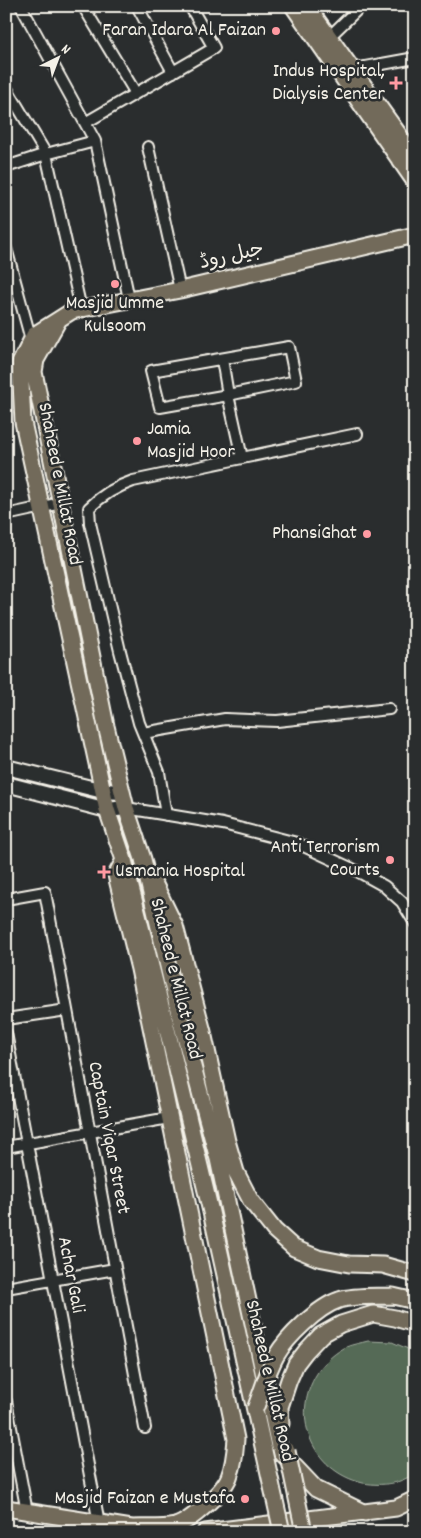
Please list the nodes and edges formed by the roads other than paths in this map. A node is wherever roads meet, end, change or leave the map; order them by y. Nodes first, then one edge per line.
1 (21, 6) edge
2 (83, 6) edge
3 (137, 6) edge
4 (190, 6) edge
5 (293, 6) edge
6 (307, 6) edge
7 (361, 6) edge
8 (328, 37) junction
9 (415, 58) edge
10 (345, 71) junction
11 (173, 72) junction
12 (6, 87) edge
13 (135, 92) junction
14 (85, 123) junction
15 (95, 141) junction
16 (410, 143) edge
17 (148, 147) dead end
18 (391, 148) junction
19 (46, 154) junction
20 (415, 157) edge
21 (6, 167) edge
22 (415, 182) edge
23 (415, 235) edge
24 (6, 248) edge
25 (180, 290) junction
26 (129, 300) junction
27 (81, 309) junction
28 (59, 319) junction
29 (31, 340) junction
30 (222, 359) junction
31 (228, 395) junction
32 (357, 434) dead end
33 (242, 458) junction
34 (61, 504) junction
35 (42, 508) junction
36 (6, 515) edge
37 (389, 709) dead end
38 (143, 733) junction
39 (6, 767) edge
40 (6, 784) edge
41 (103, 791) junction
42 (122, 792) junction
43 (115, 809) junction
44 (166, 814) junction
45 (143, 859) junction
46 (124, 860) junction
47 (6, 899) edge
48 (415, 923) edge
49 (67, 1010) junction
50 (6, 1019) edge
51 (6, 1033) edge
52 (169, 1118) junction
53 (89, 1132) junction
54 (28, 1143) junction
55 (6, 1147) edge
56 (115, 1269) junction
57 (415, 1274) edge
58 (53, 1280) junction
59 (6, 1288) edge
60 (415, 1302) edge
61 (415, 1324) edge
62 (6, 1401) edge
63 (255, 1409) junction
64 (145, 1428) dead end
65 (415, 1499) edge
66 (6, 1508) edge
67 (27, 1512) junction
68 (365, 1513) junction
69 (98, 1523) junction
70 (128, 1528) junction
71 (160, 1532) edge
72 (205, 1532) edge
73 (282, 1532) edge
74 (304, 1532) edge

1 - 14 street
2 - 13 street
3 - 11 street
4 - 11 street
5 - 10 main road
6 - 8 main road
7 - 8 street
8 - 10 main road
9 - 10 street
10 - 16 main road
10 - 18 main road
11 - 13 street
12 - 19 street
13 - 14 street
14 - 15 street
15 - 19 street
15 - 26 street
16 - 18 street
16 - 20 main road
17 - 25 street
18 - 22 main road
19 - 21 street
19 - 27 street
23 - 25 main road, جیل روڈ
24 - 29 street
25 - 26 main road, جیل روڈ
26 - 27 main road, جیل روڈ
27 - 28 main road, جیل روڈ
28 - 29 main road, Shaheed e Millat Road
28 - 34 main road, Shaheed e Millat Road
29 - 35 main road, Shaheed e Millat Road
30 - 31 street
30 - 31 street
30 - 31 street
31 - 33 street
32 - 33 street
33 - 38 street
34 - 35 street
34 - 42 main road, Shaheed e Millat Road
35 - 36 street
35 - 41 main road, Shaheed e Millat Road
37 - 38 street
38 - 44 street
39 - 41 main road
40 - 43 main road
41 - 42 main road
41 - 43 main road, Shaheed e Millat Road
42 - 43 main road, Shaheed e Millat Road
43 - 44 street
43 - 45 main road
43 - 46 main road, Shaheed e Millat Road
44 - 48 street
45 - 57 main road
45 - 68 main road
46 - 52 main road
46 - 63 main road, Shaheed e Millat Road
47 - 49 street, Captain Viqar Street
49 - 50 street
49 - 53 street, Captain Viqar Street
51 - 54 street, Achar Gali
52 - 53 street
52 - 70 main road
53 - 54 street
53 - 56 street, Captain Viqar Street
54 - 55 street
54 - 58 street, Achar Gali
56 - 58 street
56 - 64 street, Captain Viqar Street
58 - 59 street
58 - 69 street, Achar Gali
60 - 63 main road, bridge
61 - 74 main road, Shaheed e Millat Road, bridge
62 - 67 street
63 - 73 main road, Shaheed e Millat Road, bridge
65 - 68 main road
66 - 67 main road
67 - 69 main road
68 - 72 main road
69 - 70 main road
70 - 71 main road

